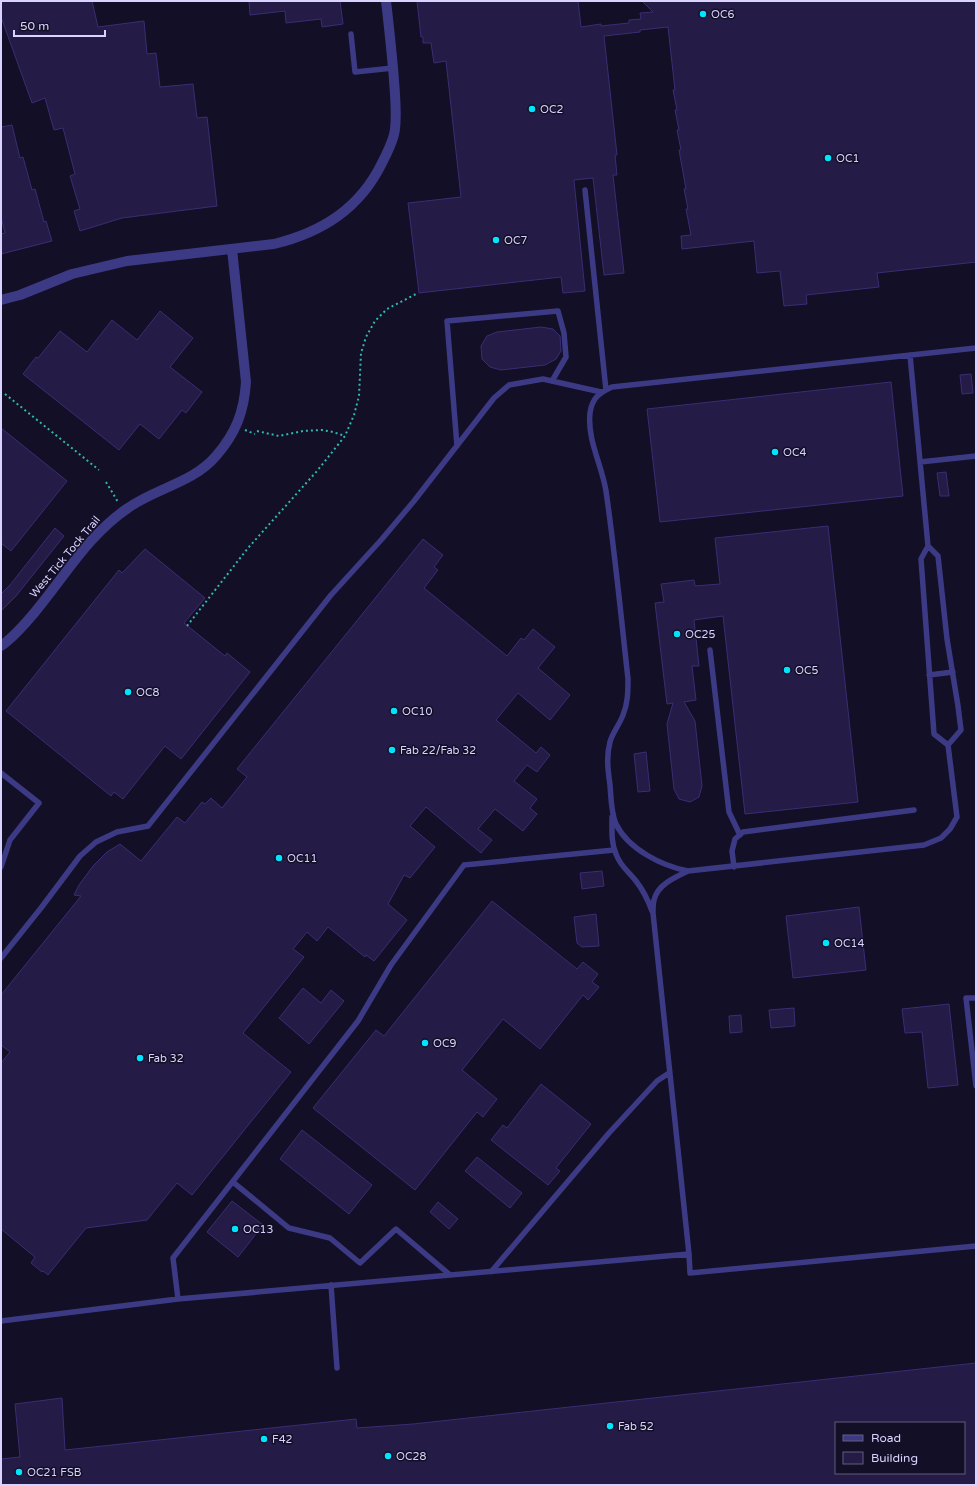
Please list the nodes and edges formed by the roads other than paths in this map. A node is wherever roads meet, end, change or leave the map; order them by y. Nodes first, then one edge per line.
1 (386, 1) edge
2 (351, 34) dead end
3 (393, 68) junction
4 (585, 190) dead end
5 (232, 249) junction
6 (1, 300) edge
7 (976, 348) edge
8 (910, 355) junction
9 (552, 381) junction
10 (604, 391) junction
11 (457, 446) junction
12 (976, 456) edge
13 (920, 462) junction
14 (928, 546) junction
15 (1, 646) edge
16 (710, 650) dead end
17 (953, 672) junction
18 (929, 675) junction
19 (948, 745) junction
20 (1, 773) edge
21 (613, 810) junction
22 (914, 810) dead end
23 (740, 834) junction
24 (614, 850) junction
25 (1, 867) edge
26 (734, 867) junction
27 (688, 871) junction
28 (652, 913) junction
29 (1, 958) edge
30 (976, 998) edge
31 (669, 1074) junction
32 (976, 1086) edge
33 (233, 1182) junction
34 (976, 1246) edge
35 (689, 1254) junction
36 (491, 1272) junction
37 (449, 1274) junction
38 (331, 1285) junction
39 (178, 1299) junction
40 (1, 1321) edge
41 (337, 1368) dead end

1 - 3 street
2 - 3 lane
3 - 5 street
4 - 10 lane
5 - 6 street
5 - 15 street, West Tick Tock Trail
7 - 8 lane
8 - 10 lane
8 - 13 lane
9 - 10 lane
9 - 11 lane
9 - 11 lane
10 - 21 lane
11 - 29 lane
12 - 13 lane
13 - 14 lane
14 - 17 lane
14 - 18 lane
16 - 23 lane
17 - 18 lane
17 - 19 lane
18 - 19 lane
19 - 26 lane
20 - 25 lane
21 - 24 lane
21 - 27 lane
22 - 23 lane
23 - 26 lane
24 - 28 lane
24 - 33 lane
26 - 27 lane
27 - 28 lane
28 - 31 lane
30 - 32 lane
31 - 35 lane
31 - 36 lane
33 - 37 lane
33 - 39 lane
34 - 35 lane
35 - 36 lane
36 - 37 lane
37 - 38 lane
38 - 39 lane
38 - 41 lane
39 - 40 lane

